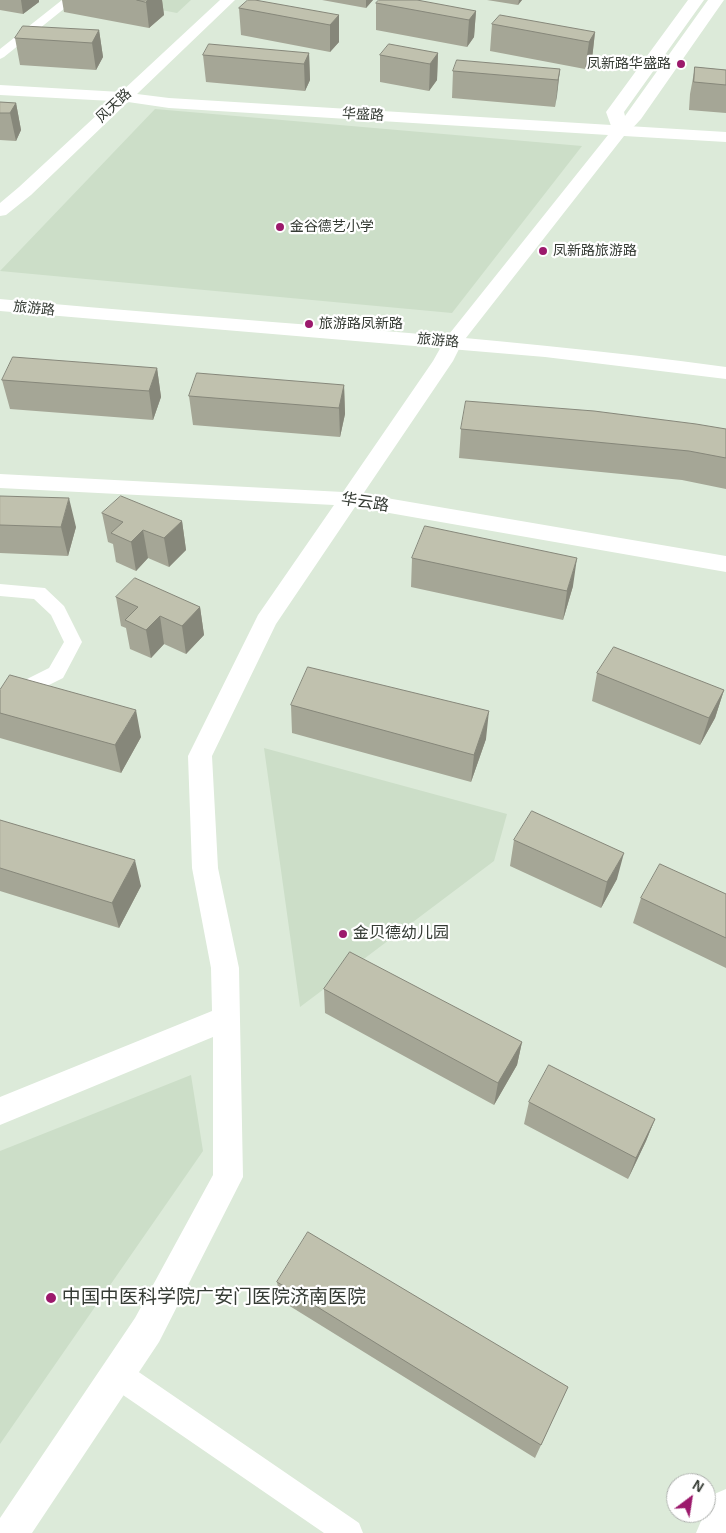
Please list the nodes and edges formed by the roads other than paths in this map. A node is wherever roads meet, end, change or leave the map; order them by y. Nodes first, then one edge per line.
1 (68, 0) edge
2 (228, 0) edge
3 (696, 0) edge
4 (716, 0) edge
5 (0, 55) edge
6 (0, 90) edge
7 (123, 97) junction
8 (620, 130) junction
9 (726, 137) edge
10 (0, 211) edge
11 (0, 305) edge
12 (0, 321) edge
13 (448, 352) junction
14 (726, 373) edge
15 (726, 388) edge
16 (0, 481) edge
17 (350, 499) junction
18 (726, 564) edge
19 (0, 590) edge
20 (0, 723) edge
21 (227, 1018) junction
22 (0, 1111) edge
23 (117, 1374) junction
24 (726, 1509) edge
25 (11, 1533) edge
26 (349, 1533) edge
27 (716, 1533) edge

1 - 5 street
2 - 7 street, 风天路
3 - 8 main road
4 - 8 main road
6 - 7 street, 华盛路
7 - 8 street, 华盛路
7 - 10 street, 风天路
8 - 9 street, 华盛路
8 - 13 street
11 - 13 main road, 旅游路
12 - 13 main road, 旅游路
13 - 14 main road, 旅游路
13 - 15 main road, 旅游路
13 - 17 street
16 - 17 street, 华云路
17 - 18 street, 华云路
17 - 21 street
19 - 20 street
21 - 22 street
21 - 23 street
23 - 25 street
23 - 26 street
24 - 27 main road

